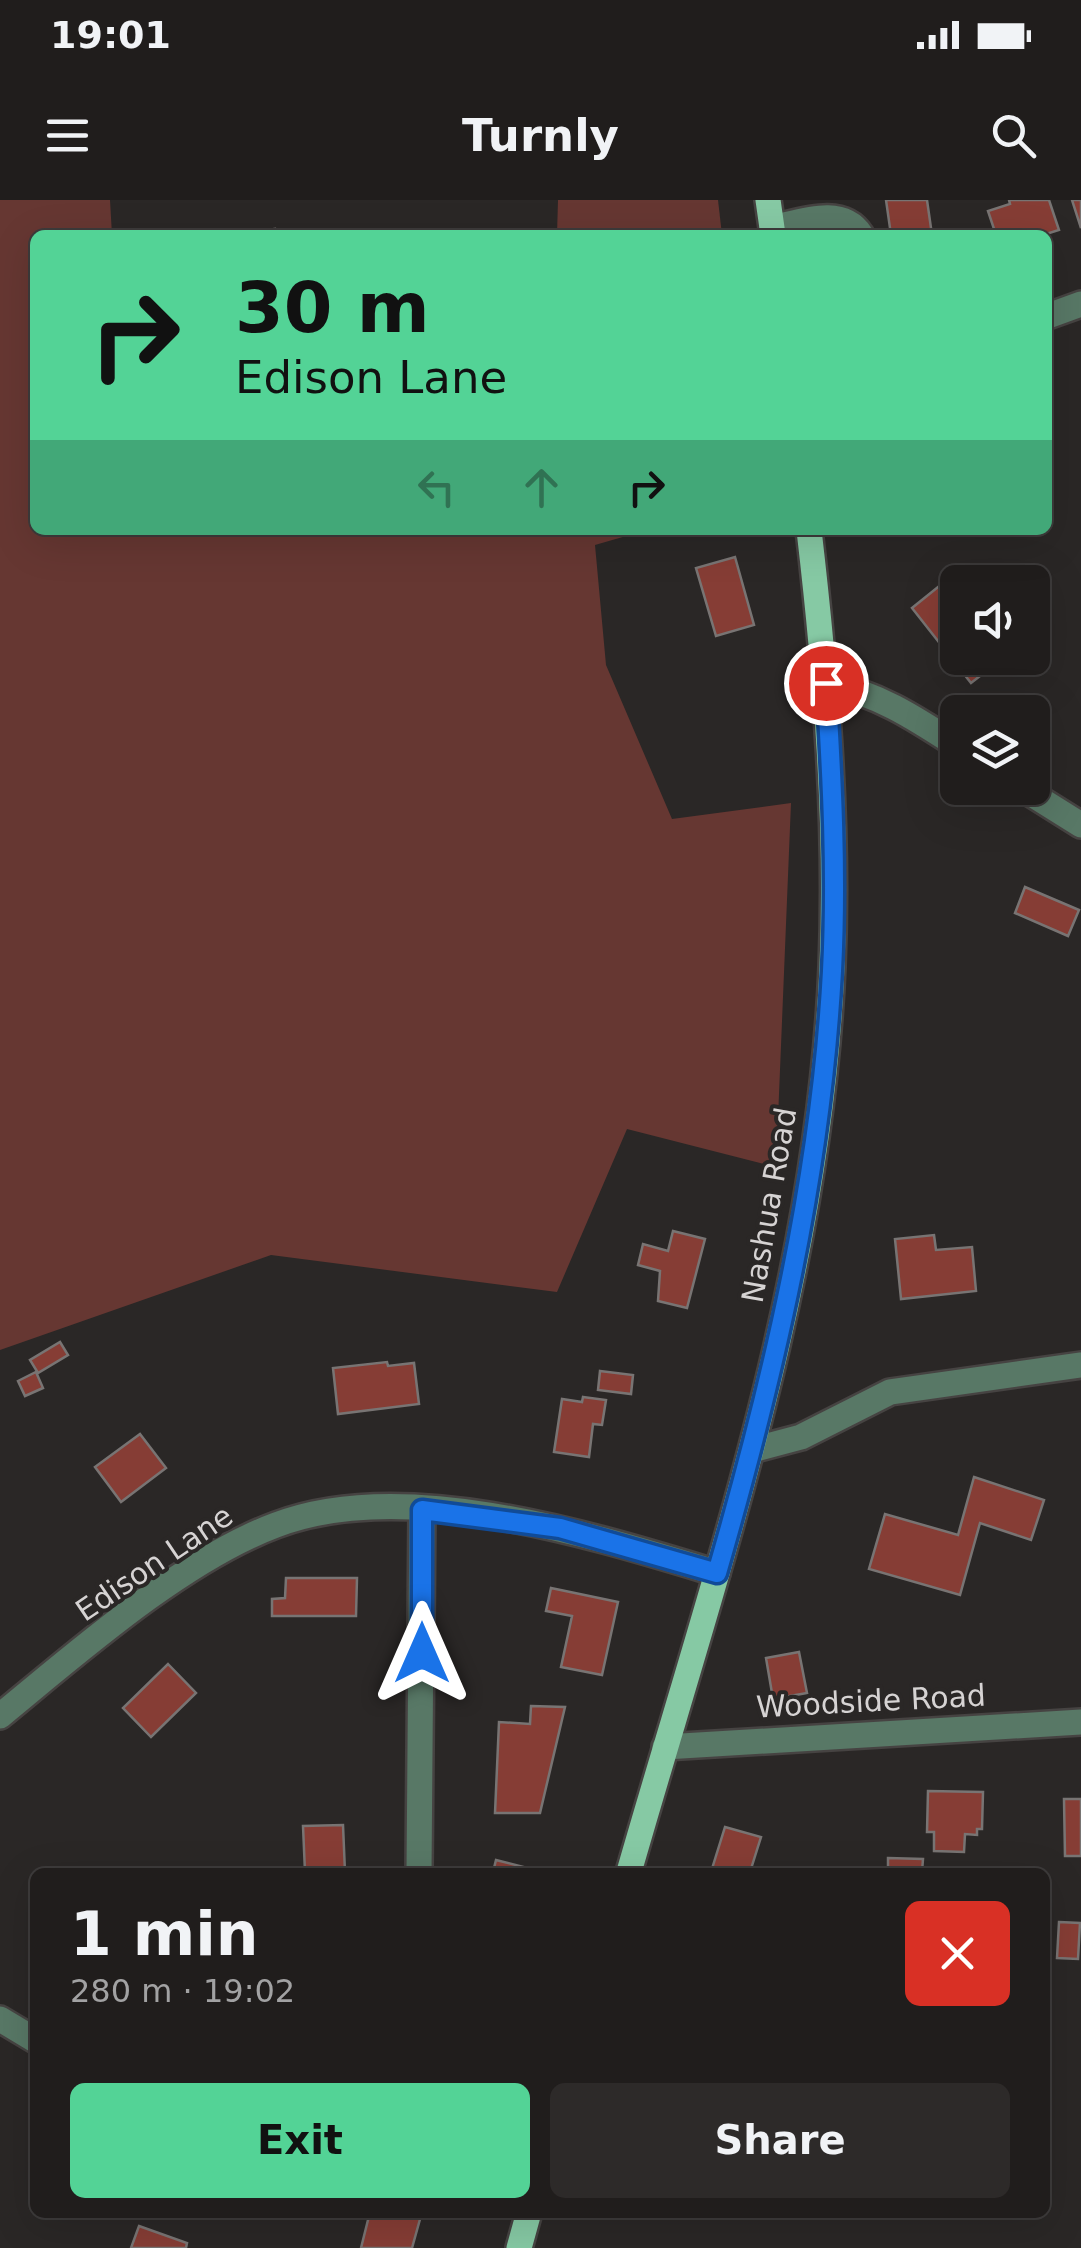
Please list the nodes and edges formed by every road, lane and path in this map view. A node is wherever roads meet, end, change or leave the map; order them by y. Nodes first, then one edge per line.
1 (768, 200) edge
2 (772, 230) edge
3 (777, 230) edge
4 (857, 230) edge
5 (1081, 304) edge
6 (1052, 315) edge
7 (809, 535) edge
8 (826, 683) junction
9 (940, 735) edge
10 (1049, 805) edge
11 (1081, 825) edge
12 (1081, 1365) edge
13 (752, 1450) junction
14 (422, 1510) junction
15 (717, 1573) junction
16 (0, 1716) edge
17 (1081, 1722) edge
18 (665, 1747) junction
19 (418, 1868) edge
20 (630, 1868) edge
21 (0, 2019) edge
22 (30, 2037) edge
23 (527, 2218) edge
24 (519, 2248) edge

1 - 2 main road
3 - 4 street
5 - 6 street
7 - 8 main road, Nashua Road
8 - 9 street
8 - 13 main road, Nashua Road
10 - 11 street
12 - 13 street
13 - 15 main road, Nashua Road
14 - 15 street, Edison Lane
14 - 16 street, Edison Lane
14 - 19 street
15 - 18 main road, Nashua Road
17 - 18 street, Woodside Road
18 - 20 main road, Nashua Road
21 - 22 street
23 - 24 main road

